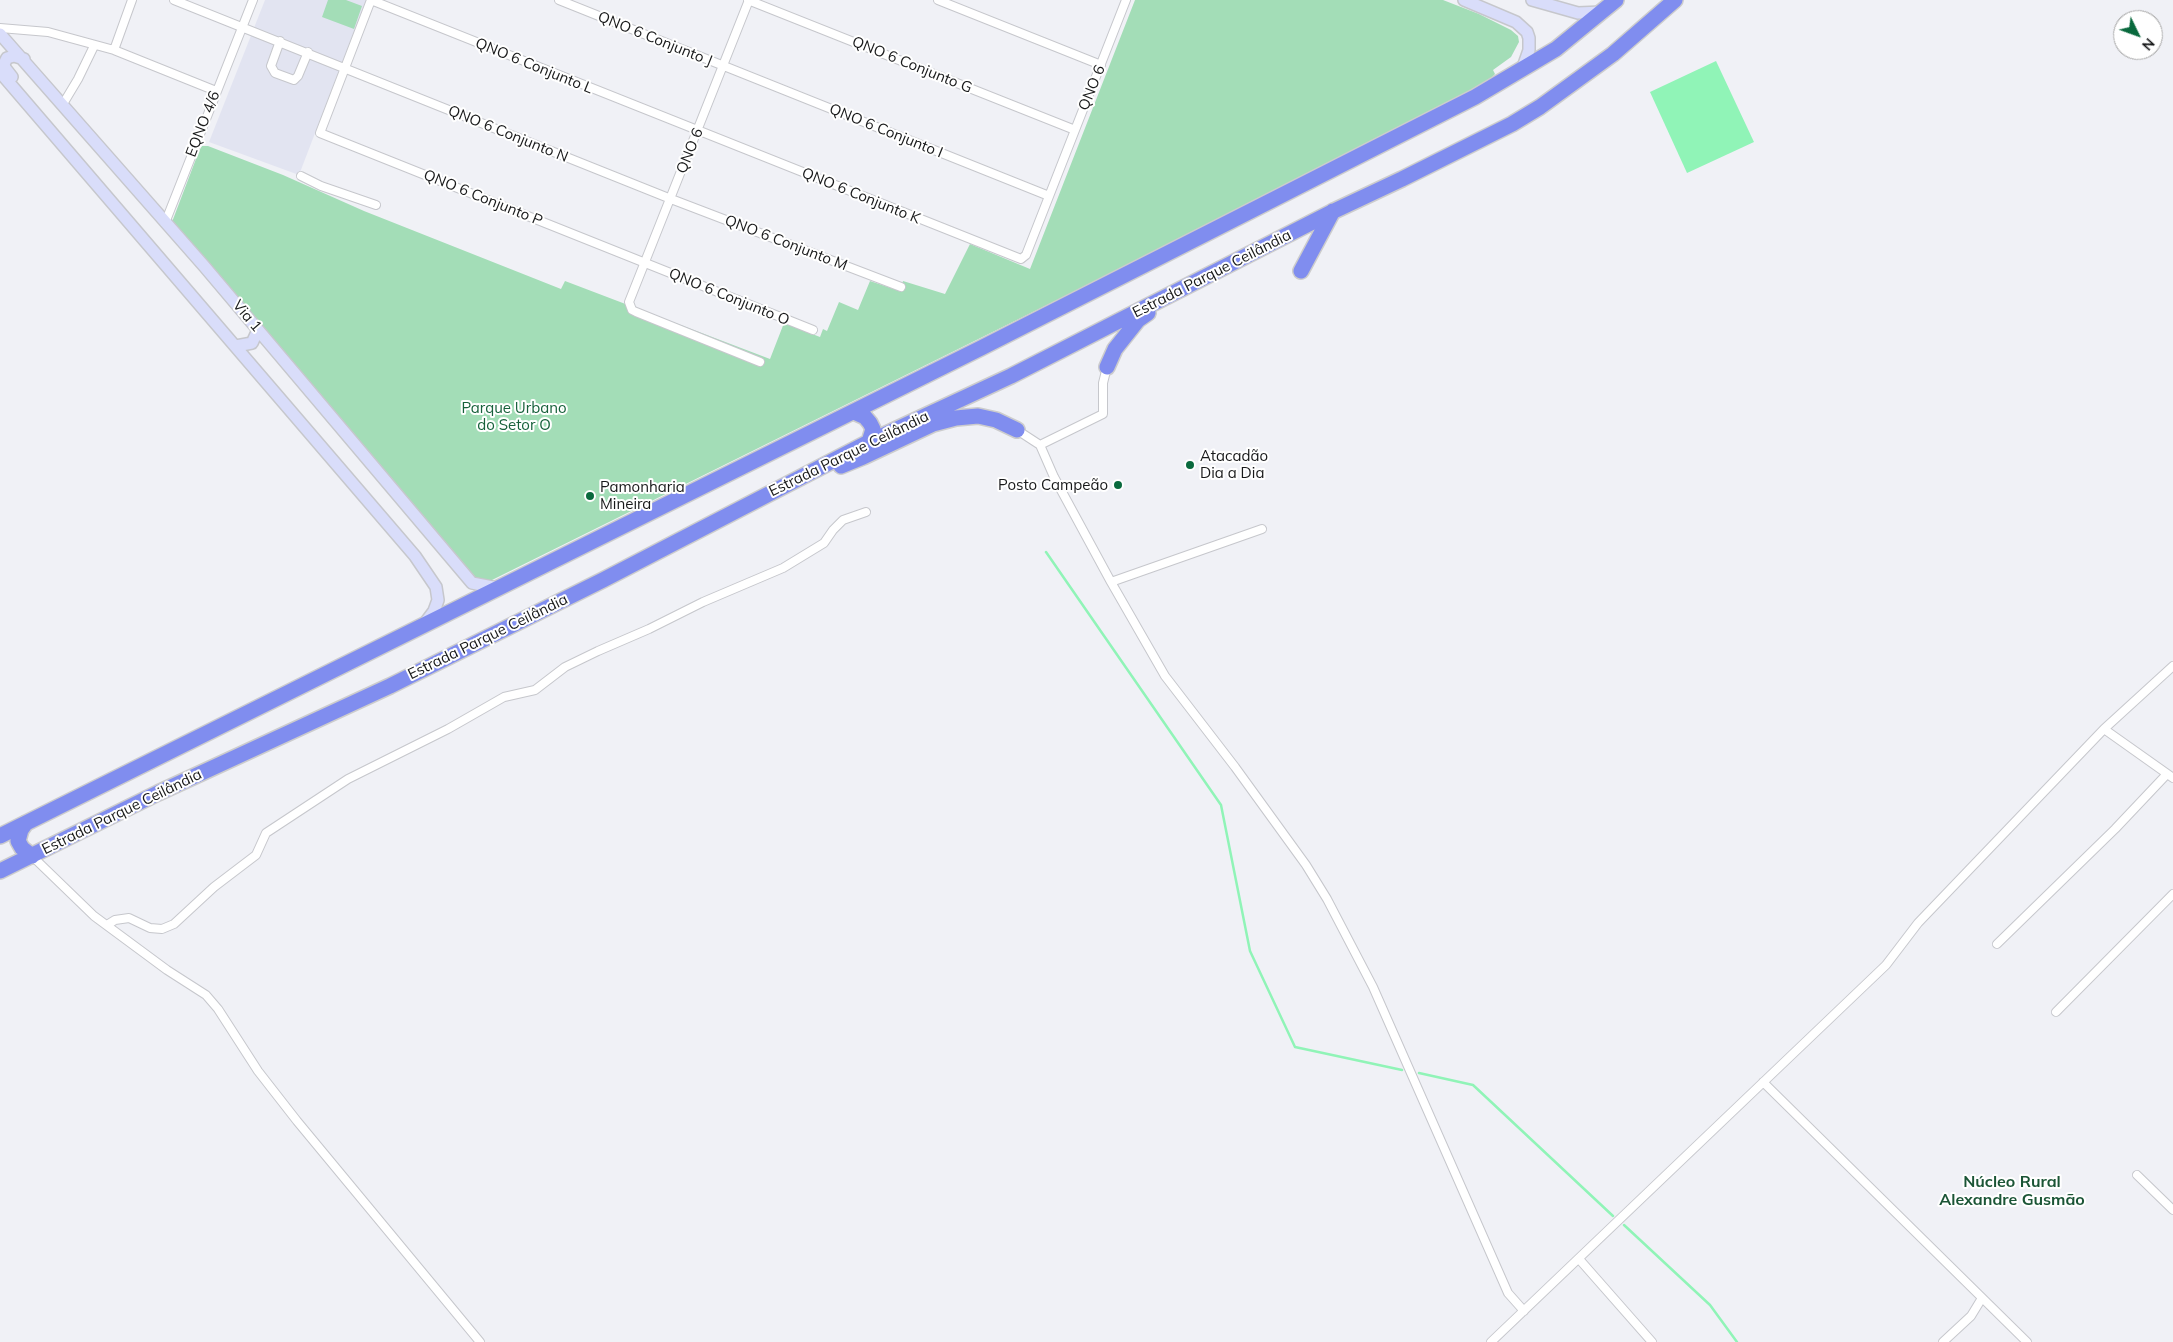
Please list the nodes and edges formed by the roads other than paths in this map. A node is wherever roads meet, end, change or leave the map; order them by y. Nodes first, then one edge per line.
1 (132, 0) edge
2 (174, 0) edge
3 (253, 0) edge
4 (371, 0) edge
5 (558, 0) edge
6 (749, 0) edge
7 (938, 0) edge
8 (1126, 0) edge
9 (1464, 0) edge
10 (1532, 0) edge
11 (1616, 0) edge
12 (1675, 0) edge
13 (1602, 12) junction
14 (242, 26) junction
15 (0, 28) edge
16 (0, 34) edge
17 (280, 41) junction
18 (94, 46) junction
19 (114, 50) junction
20 (308, 52) junction
21 (24, 60) junction
22 (1101, 65) junction
23 (723, 66) junction
24 (344, 69) junction
25 (1522, 70) junction
26 (0, 72) edge
27 (216, 92) junction
28 (64, 104) junction
29 (48, 127) junction
30 (1075, 130) junction
31 (698, 132) junction
32 (301, 176) dead end
33 (1050, 196) junction
34 (671, 199) junction
35 (376, 205) dead end
36 (1334, 211) junction
37 (165, 222) junction
38 (1024, 258) joint
39 (645, 263) junction
40 (1300, 271) dead end
41 (1189, 286) junction
42 (901, 287) dead end
43 (258, 330) junction
44 (813, 330) dead end
45 (236, 346) junction
46 (760, 362) dead end
47 (1107, 367) joint
48 (854, 412) junction
49 (1017, 430) joint
50 (869, 442) junction
51 (1040, 445) junction
52 (813, 470) junction
53 (866, 512) dead end
54 (1262, 529) dead end
55 (1111, 582) junction
56 (498, 588) junction
57 (425, 623) junction
58 (2173, 666) edge
59 (2104, 730) junction
60 (2170, 776) edge
61 (26, 823) junction
62 (0, 836) edge
63 (32, 856) junction
64 (0, 872) edge
65 (2173, 894) edge
66 (106, 925) junction
67 (1997, 944) dead end
68 (2056, 1012) dead end
69 (1763, 1082) junction
70 (2137, 1175) dead end
71 (2173, 1210) edge
72 (1579, 1259) junction
73 (1982, 1298) junction
74 (1524, 1311) junction
75 (480, 1342) edge
76 (1492, 1342) edge
77 (1652, 1342) edge
78 (1943, 1342) edge
79 (2027, 1342) edge

1 - 19 street
2 - 14 street
3 - 14 street, EQNO 4/6
4 - 24 street
4 - 31 street, QNO 6 Conjunto L
5 - 23 street, QNO 6 Conjunto J
6 - 23 street, QNO 6
6 - 30 street, QNO 6 Conjunto G
7 - 22 street
8 - 22 street, QNO 6
9 - 25 main road
10 - 13 main road
11 - 13 highway
12 - 36 highway, Estrada Parque Ceilândia
13 - 25 highway
14 - 17 street
14 - 27 street, EQNO 4/6
15 - 18 street
16 - 21 main road, Via 1
17 - 20 street
17 - 20 street
18 - 19 street
18 - 28 street
19 - 27 street
20 - 24 street
21 - 28 main road, Via 1
21 - 29 main road
22 - 30 street, QNO 6
23 - 31 street, QNO 6
23 - 33 street, QNO 6 Conjunto I
24 - 34 street, QNO 6 Conjunto N
24 - 39 street, QNO 6 Conjunto P
25 - 48 highway
26 - 29 main road, Via 1
27 - 37 street, EQNO 4/6
28 - 37 main road, Via 1
29 - 45 main road, Via 1
30 - 33 street, QNO 6
31 - 34 street, QNO 6
31 - 38 street, QNO 6 Conjunto K
32 - 35 street
33 - 38 street, QNO 6
34 - 39 street, QNO 6
34 - 42 street, QNO 6 Conjunto M
36 - 40 highway
36 - 41 highway, Estrada Parque Ceilândia
37 - 43 main road, Via 1
39 - 44 street, QNO 6 Conjunto O
39 - 46 street, QNO 6
41 - 47 highway
41 - 50 highway, Estrada Parque Ceilândia
43 - 45 main road
43 - 56 main road, Via 1
45 - 57 main road, Via 1
47 - 51 street
48 - 50 highway
48 - 56 highway
49 - 51 street
49 - 52 highway
50 - 52 highway, Estrada Parque Ceilândia
51 - 55 street
52 - 63 highway, Estrada Parque Ceilândia
53 - 66 street
54 - 55 street
55 - 74 street
56 - 57 highway
57 - 61 highway
58 - 59 street
59 - 60 street
59 - 69 street
60 - 67 street
61 - 62 highway
61 - 63 highway
63 - 64 highway, Estrada Parque Ceilândia
63 - 66 street
65 - 68 street
66 - 75 street
69 - 72 street
69 - 73 street
70 - 71 street
72 - 74 street
72 - 77 street
73 - 78 street
73 - 79 street
74 - 76 street

